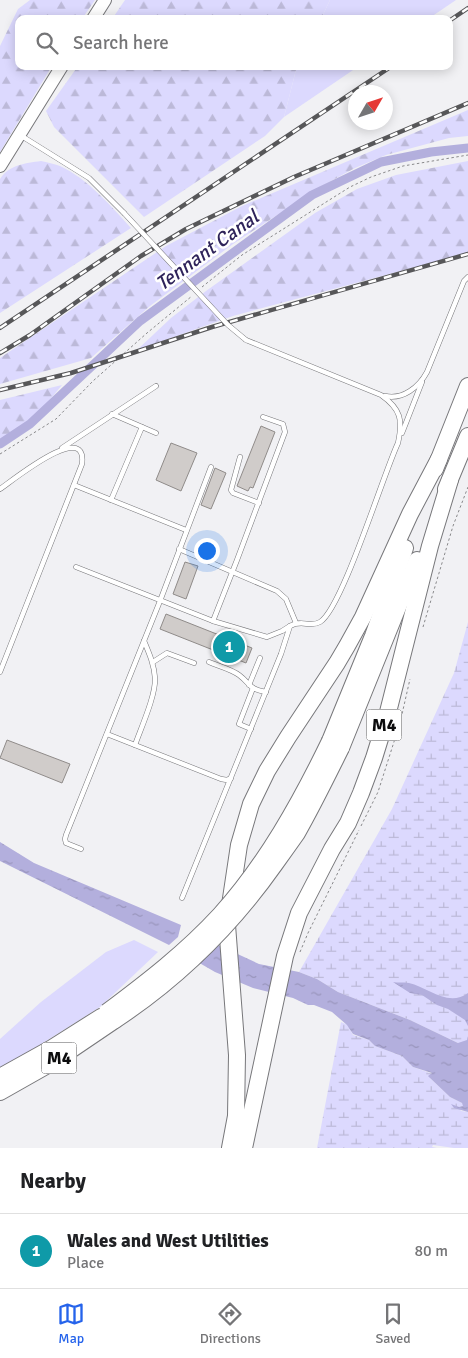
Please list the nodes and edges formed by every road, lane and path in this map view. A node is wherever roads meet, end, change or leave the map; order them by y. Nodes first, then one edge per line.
1 (105, 0) edge
2 (96, 15) edge
3 (59, 70) edge
4 (19, 134) junction
5 (468, 155) edge
6 (0, 166) edge
7 (468, 277) edge
8 (201, 288) dead end
9 (195, 293) dead end
10 (422, 381) junction
11 (156, 386) dead end
12 (468, 386) edge
13 (381, 395) junction
14 (112, 414) junction
15 (263, 417) dead end
16 (142, 427) junction
17 (156, 433) dead end
18 (468, 436) edge
19 (398, 443) junction
20 (55, 452) junction
21 (0, 454) edge
22 (240, 456) dead end
23 (439, 459) junction
24 (211, 467) dead end
25 (450, 480) junction
26 (74, 485) junction
27 (0, 489) edge
28 (111, 500) junction
29 (258, 503) junction
30 (186, 530) junction
31 (179, 549) junction
32 (76, 567) dead end
33 (232, 571) junction
34 (160, 601) junction
35 (213, 621) junction
36 (296, 623) junction
37 (290, 626) junction
38 (144, 641) junction
39 (260, 658) dead end
40 (153, 662) junction
41 (209, 662) dead end
42 (194, 663) dead end
43 (0, 672) edge
44 (251, 687) junction
45 (266, 692) junction
46 (251, 729) junction
47 (107, 734) junction
48 (136, 745) junction
49 (336, 745) junction
50 (231, 778) junction
51 (80, 849) dead end
52 (182, 898) dead end
53 (111, 1016) junction
54 (0, 1077) edge
55 (0, 1092) edge
56 (230, 1148) edge
57 (244, 1148) edge

1 - 2 main road
3 - 4 main road
4 - 6 main road
4 - 13 lane, bridge
5 - 8 path
7 - 10 lane
9 - 21 path
10 - 13 lane
10 - 19 lane
11 - 14 lane
12 - 23 highway, M4
13 - 19 lane
14 - 16 lane
14 - 20 lane
15 - 29 lane
16 - 17 lane
16 - 28 lane
18 - 25 highway, M4
19 - 36 lane
20 - 26 lane
20 - 27 lane
22 - 29 lane
23 - 49 highway, M4
23 - 56 highway, M4, bridge
24 - 30 lane
25 - 49 highway, M4
25 - 57 highway, M4
26 - 28 lane
26 - 43 lane
28 - 30 lane
29 - 33 lane
30 - 31 lane
31 - 33 lane
31 - 34 lane
32 - 34 lane
33 - 35 lane
33 - 36 lane
34 - 35 lane
34 - 38 lane
35 - 37 lane
36 - 37 lane
37 - 45 lane
38 - 40 lane
38 - 47 lane
39 - 44 lane
40 - 42 lane
40 - 48 lane
41 - 44 lane
44 - 45 lane
44 - 46 lane
45 - 46 lane
46 - 50 lane
47 - 48 lane
47 - 51 lane
48 - 50 lane
49 - 53 highway, M4, bridge
50 - 52 lane
53 - 54 highway, M4
53 - 55 highway, M4

